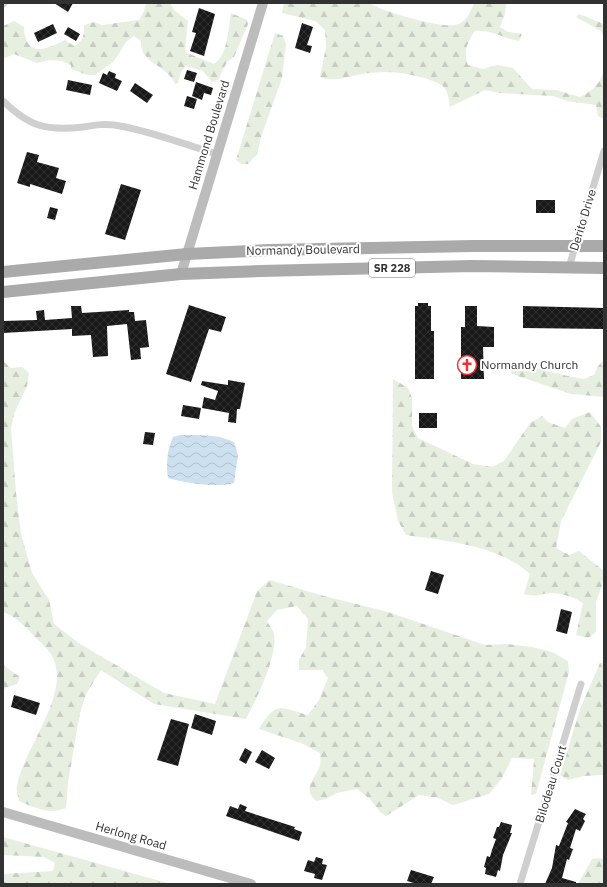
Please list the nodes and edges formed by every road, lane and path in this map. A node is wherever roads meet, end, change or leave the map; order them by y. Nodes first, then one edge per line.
1 (264, 3) edge
2 (3, 101) edge
3 (604, 151) edge
4 (217, 154) junction
5 (575, 245) junction
6 (604, 246) edge
7 (375, 248) junction
8 (187, 254) junction
9 (569, 267) junction
10 (377, 268) junction
11 (604, 268) edge
12 (3, 272) edge
13 (181, 274) junction
14 (3, 292) edge
15 (581, 684) dead end
16 (3, 812) edge
17 (251, 884) edge
18 (520, 884) edge

1 - 4 street, Hammond Boulevard
2 - 4 street
3 - 5 street, Derito Drive
4 - 8 street, Hammond Boulevard
5 - 6 main road, Normandy Boulevard / SR 228
5 - 7 main road, Normandy Boulevard / SR 228
5 - 9 street, Derito Drive
7 - 8 main road, Normandy Boulevard / SR 228
7 - 10 main road
8 - 12 main road, Normandy Boulevard / SR 228
8 - 13 street, Hammond Boulevard
9 - 10 main road, Normandy Boulevard / SR 228
9 - 11 main road, Normandy Boulevard / SR 228
10 - 13 main road, Normandy Boulevard / SR 228
13 - 14 main road, Normandy Boulevard / SR 228
15 - 18 street, Bilodeau Court
16 - 17 street, Herlong Road

